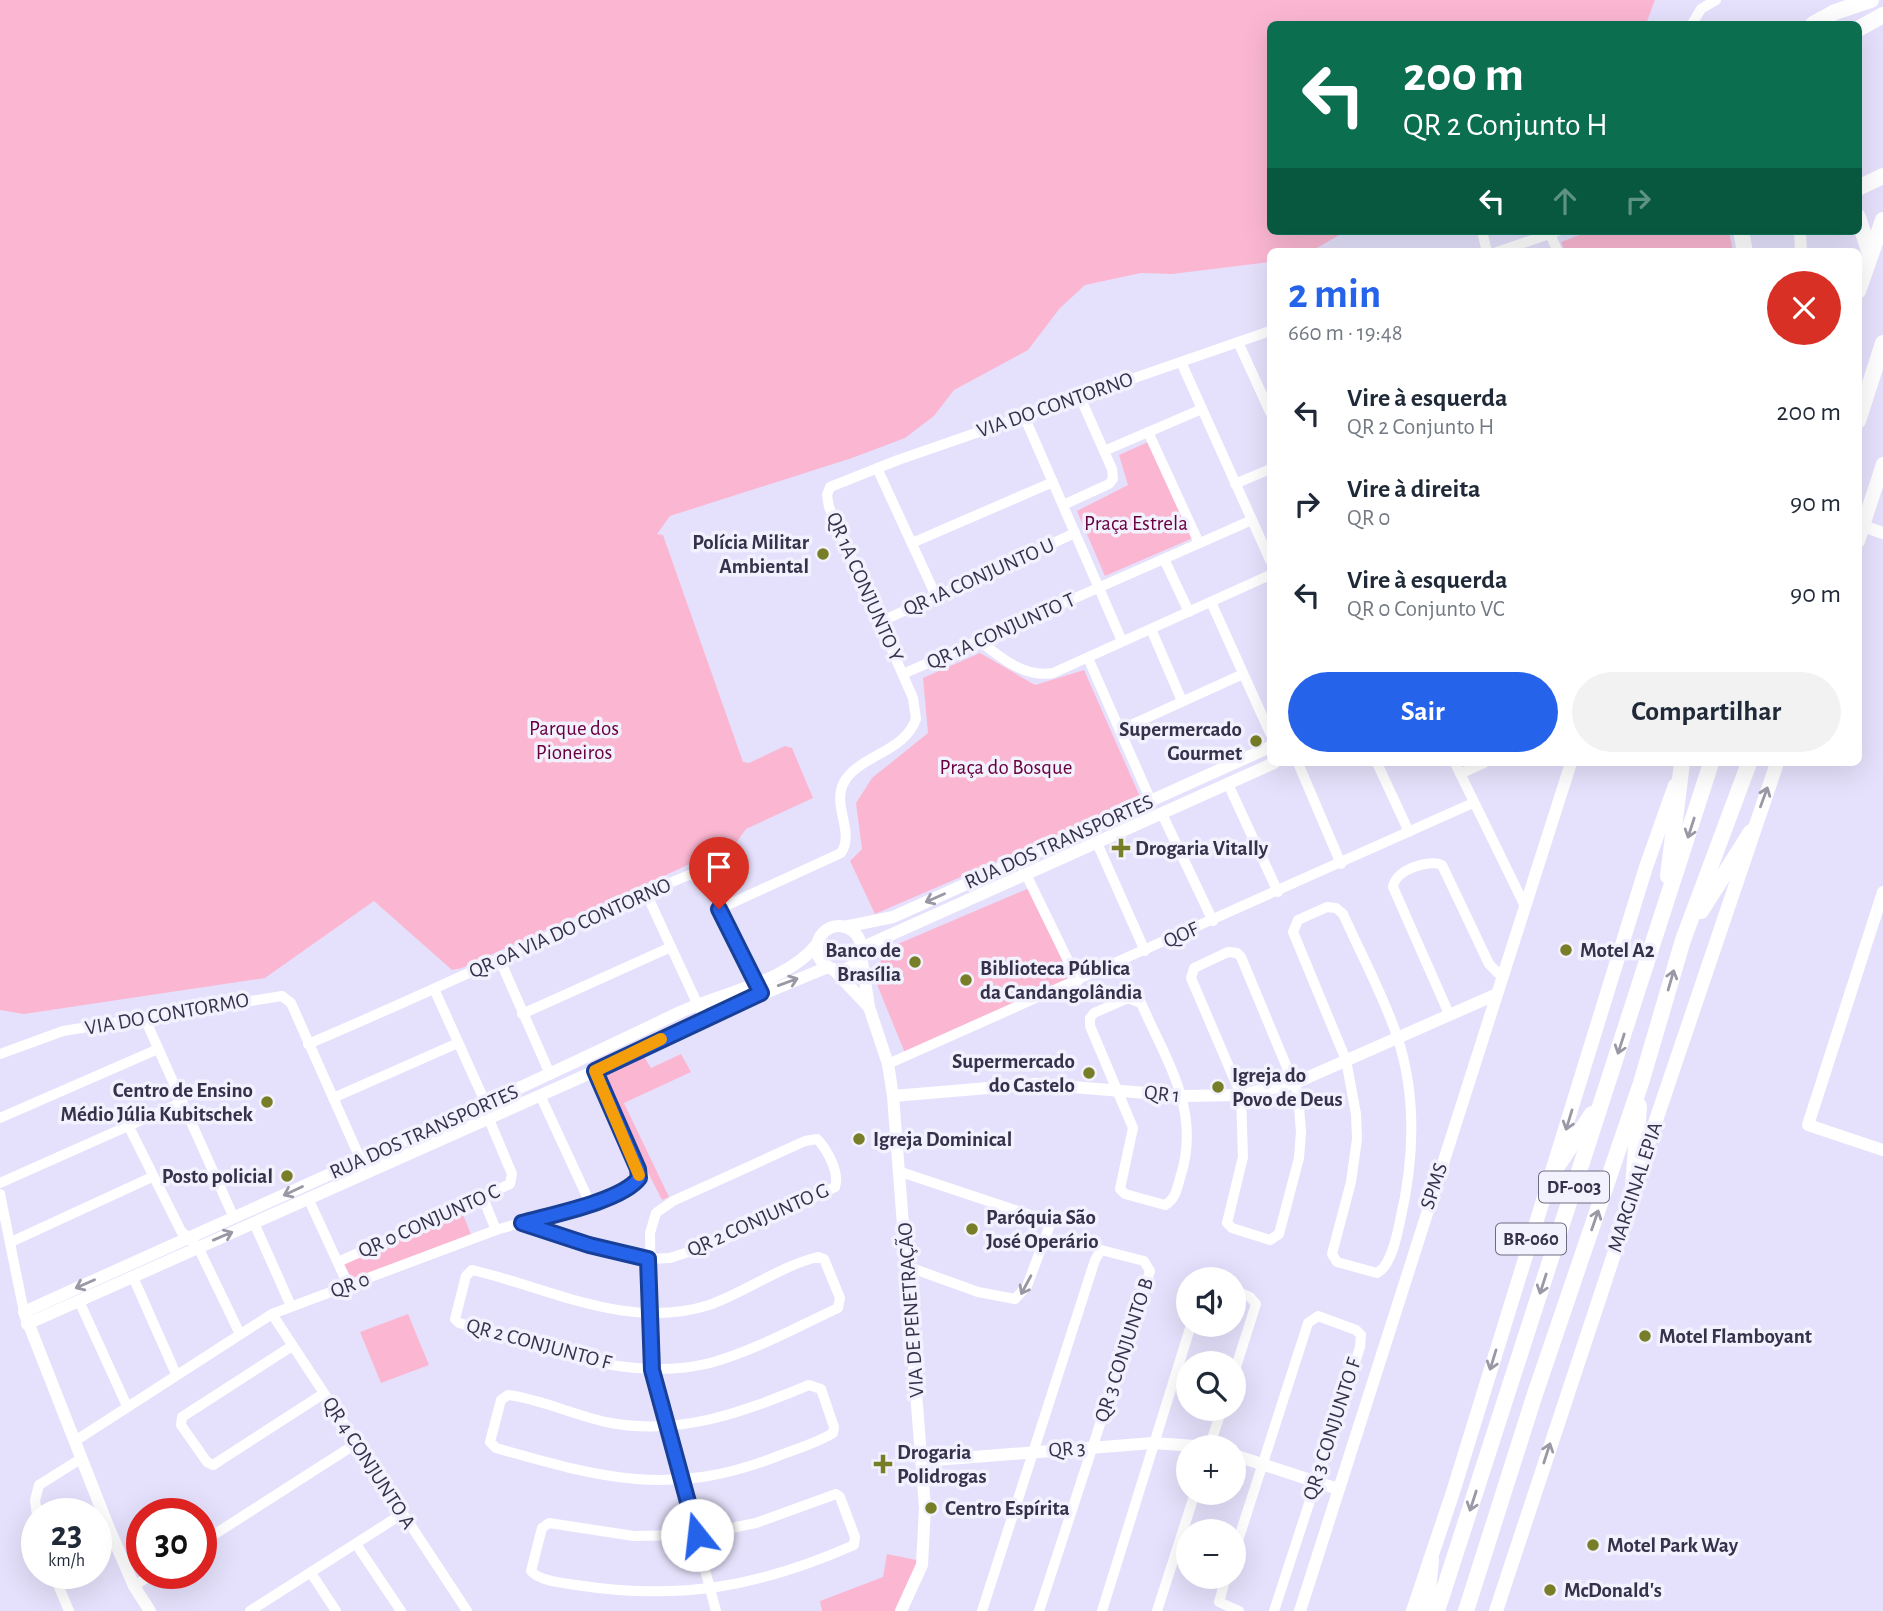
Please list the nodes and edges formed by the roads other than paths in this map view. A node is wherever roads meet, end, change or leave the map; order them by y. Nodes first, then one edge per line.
1 (1716, 0) edge
2 (1871, 0) edge
3 (1883, 15) edge
4 (1694, 21) edge
5 (1818, 21) edge
6 (1862, 27) edge
7 (1883, 176) edge
8 (1862, 186) edge
9 (1883, 220) edge
10 (1862, 230) edge
11 (1545, 235) edge
12 (1508, 248) edge
13 (1870, 256) junction
14 (1862, 279) edge
15 (1267, 332) edge
16 (1238, 342) junction
17 (1883, 343) edge
18 (1181, 362) junction
19 (1080, 397) junction
20 (1267, 405) edge
21 (1202, 409) junction
22 (1862, 409) edge
23 (1024, 416) junction
24 (1148, 432) junction
25 (1104, 451) junction
26 (1883, 464) edge
27 (877, 468) junction
28 (1267, 470) edge
29 (841, 481) joint
30 (1053, 482) junction
31 (1236, 484) junction
32 (1063, 505) junction
33 (1252, 520) junction
34 (1862, 531) edge
35 (1075, 533) junction
36 (1883, 533) edge
37 (1862, 534) edge
38 (912, 543) junction
39 (1199, 543) junction
40 (1267, 553) edge
41 (1164, 559) junction
42 (1267, 576) edge
43 (1098, 589) junction
44 (936, 596) junction
45 (1211, 602) junction
46 (1189, 612) junction
47 (882, 621) junction
48 (1151, 629) junction
49 (1122, 641) junction
50 (981, 642) junction
51 (1088, 658) junction
52 (903, 674) junction
53 (1243, 674) junction
54 (1182, 701) junction
55 (1267, 726) edge
56 (1120, 730) junction
57 (1267, 748) edge
58 (1267, 766) edge
59 (1299, 766) edge
60 (1378, 766) edge
61 (1456, 766) edge
62 (1477, 766) edge
63 (1570, 766) edge
64 (1711, 766) edge
65 (1748, 766) edge
66 (1776, 766) edge
67 (1680, 770) edge
68 (1460, 774) junction
69 (1202, 778) junction
70 (1228, 784) junction
71 (1210, 793) junction
72 (1151, 801) junction
73 (1473, 803) junction
74 (1162, 814) junction
75 (1409, 832) junction
76 (1751, 832) junction
77 (1097, 843) junction
78 (1019, 860) junction
79 (1341, 863) junction
80 (1027, 874) junction
81 (1278, 892) junction
82 (1883, 892) edge
83 (646, 893) junction
84 (1525, 906) junction
85 (719, 909) junction
86 (1665, 910) junction
87 (1213, 921) junction
88 (844, 927) junction
89 (1683, 940) junction
90 (818, 943) junction
91 (671, 947) junction
92 (861, 951) junction
93 (1145, 951) junction
94 (499, 958) junction
95 (831, 968) junction
96 (1502, 977) junction
97 (1078, 981) junction
98 (758, 988) junction
99 (435, 990) junction
100 (1497, 994) junction
101 (698, 1004) junction
102 (869, 1007) junction
103 (522, 1014) junction
104 (1449, 1014) junction
105 (145, 1018) junction
106 (704, 1018) junction
107 (1397, 1037) junction
108 (458, 1043) junction
109 (308, 1044) junction
110 (158, 1049) junction
111 (0, 1054) edge
112 (1346, 1060) junction
113 (888, 1065) junction
114 (564, 1068) junction
115 (595, 1071) junction
116 (550, 1074) junction
117 (571, 1081) junction
118 (1295, 1083) junction
119 (1641, 1083) junction
120 (1117, 1089) junction
121 (540, 1095) junction
122 (1241, 1095) junction
123 (892, 1096) junction
124 (1183, 1096) junction
125 (1603, 1097) junction
126 (333, 1098) junction
127 (182, 1102) junction
128 (487, 1110) junction
129 (0, 1118) edge
130 (128, 1125) junction
131 (1883, 1150) edge
132 (364, 1165) junction
133 (901, 1172) junction
134 (1552, 1174) junction
135 (152, 1177) junction
136 (0, 1183) edge
137 (1633, 1188) junction
138 (0, 1194) edge
139 (309, 1198) junction
140 (483, 1198) junction
141 (590, 1203) junction
142 (234, 1218) junction
143 (254, 1223) junction
144 (522, 1223) junction
145 (496, 1230) junction
146 (187, 1238) junction
147 (11, 1242) junction
148 (198, 1247) junction
149 (648, 1259) junction
150 (338, 1262) junction
151 (906, 1266) junction
152 (133, 1277) junction
153 (349, 1287) junction
154 (1246, 1295) edge
155 (79, 1301) junction
156 (291, 1306) junction
157 (272, 1314) junction
158 (650, 1315) junction
159 (26, 1318) junction
160 (240, 1334) junction
161 (1246, 1335) edge
162 (1187, 1337) edge
163 (292, 1346) junction
164 (652, 1370) junction
165 (176, 1374) junction
166 (323, 1394) junction
167 (127, 1406) junction
168 (665, 1427) junction
169 (75, 1441) junction
170 (357, 1443) junction
171 (1153, 1443) junction
172 (1176, 1445) edge
173 (1093, 1448) junction
174 (1033, 1452) junction
175 (82, 1458) junction
176 (1246, 1459) edge
177 (922, 1461) junction
178 (1263, 1464) junction
179 (682, 1481) junction
180 (1315, 1482) junction
181 (1338, 1489) junction
182 (36, 1498) edge
183 (1191, 1505) edge
184 (402, 1514) junction
185 (1245, 1519) edge
186 (217, 1533) edge
187 (697, 1535) junction
188 (356, 1544) junction
189 (1431, 1560) junction
190 (126, 1566) edge
191 (311, 1573) junction
192 (60, 1589) edge
193 (136, 1589) edge
194 (711, 1589) junction
195 (1223, 1589) edge
196 (69, 1611) edge
197 (150, 1611) edge
198 (250, 1611) edge
199 (336, 1611) edge
200 (401, 1611) edge
201 (467, 1611) edge
202 (716, 1611) edge
203 (901, 1611) edge
204 (982, 1611) edge
205 (1039, 1611) edge
206 (1102, 1611) edge
207 (1157, 1611) edge
208 (1239, 1611) edge
209 (1274, 1611) edge
210 (1300, 1611) edge
211 (1413, 1611) edge
212 (1426, 1611) edge
213 (1437, 1611) edge
214 (1466, 1611) edge
215 (1496, 1611) edge

1 - 4 street
2 - 5 highway
3 - 6 highway
7 - 8 highway
9 - 13 highway
10 - 13 highway
11 - 12 street
13 - 14 highway
15 - 16 street, VIA DO CONTORNO
16 - 18 street, VIA DO CONTORNO
16 - 20 street
17 - 22 highway
18 - 19 street, VIA DO CONTORNO
18 - 21 street
19 - 23 street, VIA DO CONTORNO
19 - 25 street
21 - 24 street
21 - 31 street
23 - 27 street, VIA DO CONTORNO
23 - 30 street
24 - 25 street
24 - 39 street
25 - 32 street
26 - 34 main road
27 - 29 street, VIA DO CONTORNO
27 - 38 street
28 - 31 street
29 - 47 street, QR 1A CONJUNTO Y
30 - 32 street
30 - 38 street
31 - 33 street
32 - 35 street
33 - 39 street, QR 1A CONJUNTO T
33 - 40 street
35 - 43 street
35 - 44 street, QR 1A CONJUNTO U
36 - 37 street
38 - 44 street
39 - 41 street, QR 1A CONJUNTO T
41 - 43 street, QR 1A CONJUNTO T
41 - 46 street
42 - 45 street
43 - 49 street
43 - 50 street, QR 1A CONJUNTO T
44 - 47 street, QR 1A CONJUNTO U
45 - 46 street
45 - 53 street
46 - 48 street
47 - 52 street, QR 1A CONJUNTO Y
48 - 49 street
48 - 54 street
49 - 51 street
50 - 51 street
50 - 52 street, QR 1A CONJUNTO T
51 - 56 street
52 - 85 street, QR 1A CONJUNTO Y
53 - 54 street
53 - 55 street
54 - 56 street
56 - 72 street
57 - 69 street, RUA DOS TRANSPORTES
58 - 70 street, RUA DOS TRANSPORTES
59 - 79 street
60 - 75 street
61 - 68 street
62 - 68 street
63 - 84 street, SPMS
64 -> 86 highway, DF-003
65 - 89 highway, DF-003
76 -> 66 main road, MARGINAL EPIA
67 - 86 highway
67 -> 134 main road, BR-060
68 - 73 street
69 - 71 street
69 - 72 street, RUA DOS TRANSPORTES
70 - 71 street, RUA DOS TRANSPORTES
70 - 81 street
71 - 74 street, RUA DOS TRANSPORTES
72 - 78 street, RUA DOS TRANSPORTES
73 - 75 street, QOF
73 - 84 street
74 - 77 street, RUA DOS TRANSPORTES
74 - 87 street
75 - 79 street, QOF
76 - 89 highway
76 - 137 main road, MARGINAL EPIA
77 - 80 street, RUA DOS TRANSPORTES
77 - 93 street
78 - 80 street
78 -> 88 street, RUA DOS TRANSPORTES
79 - 81 street, QOF
80 - 92 street, RUA DOS TRANSPORTES
80 - 97 street
81 - 87 street, QOF
82 - 131 street
83 - 85 street, QR 0A VIA DO CONTORNO
83 - 91 street
83 - 94 street, QR 0A VIA DO CONTORNO
84 - 96 street, SPMS
85 - 98 street
86 -> 125 highway, DF-003
87 - 93 street, QOF
88 - 90 street
88 - 92 street
119 -> 89 highway, DF-003
90 - 95 street
90 - 98 street, RUA DOS TRANSPORTES
91 - 101 street
91 - 103 street
92 - 95 street
92 - 102 street, VIA DE PENETRAÇÃO
93 - 97 street, QOF
94 - 99 street, QR 0A VIA DO CONTORNO
94 - 103 street
98 -> 95 street, RUA DOS TRANSPORTES
95 - 102 street, VIA DE PENETRAÇÃO
96 - 100 street, SPMS
96 - 104 street
97 - 113 street, QOF
98 - 101 street, RUA DOS TRANSPORTES
98 - 106 street, RUA DOS TRANSPORTES
99 - 108 street
99 - 109 street, QR 0A VIA DO CONTORNO
100 - 104 street, QR 1
100 - 181 street, SPMS
101 - 106 street
101 - 114 street, RUA DOS TRANSPORTES
102 - 113 street, VIA DE PENETRAÇÃO
103 - 116 street
104 - 107 street, QR 1
105 - 109 street, VIA DO CONTORMO
105 - 110 street
105 - 111 street, VIA DO CONTORMO
106 - 115 street, RUA DOS TRANSPORTES
107 - 112 street, QR 1
107 - 112 street
107 - 112 street
108 - 126 street
108 - 128 street
109 - 126 street, VIA DO CONTORMO
110 - 127 street
110 - 129 street
112 - 118 street, QR 1
113 - 123 street, VIA DE PENETRAÇÃO
114 - 116 street, RUA DOS TRANSPORTES
114 - 117 street
115 - 117 street, RUA DOS TRANSPORTES
115 - 141 street, QR 0
116 - 128 street, RUA DOS TRANSPORTES
117 - 121 street, RUA DOS TRANSPORTES
118 - 122 street, QR 1
118 - 122 street
118 - 122 street
119 - 137 highway
214 -> 119 highway, DF-003
120 - 123 street, QR 1
120 - 124 street, QR 1
120 - 124 street
120 - 124 street
121 - 128 street, RUA DOS TRANSPORTES
121 - 141 street
122 - 124 street, QR 1
123 - 133 street, VIA DE PENETRAÇÃO
125 - 134 highway
125 -> 213 highway, DF-003
126 - 132 street, VIA DO CONTORMO
127 - 130 street
127 - 142 street
128 - 132 street, RUA DOS TRANSPORTES
128 - 140 street, QR 0 CONJUNTO C
130 - 135 street
130 - 136 street
132 - 139 street, RUA DOS TRANSPORTES
132 -> 142 street, RUA DOS TRANSPORTES
133 - 151 street, VIA DE PENETRAÇÃO
133 -> 151 street
134 -> 189 main road, BR-060
135 - 146 street
135 - 147 street
215 -> 137 main road, MARGINAL EPIA
138 - 147 street
139 - 143 street, RUA DOS TRANSPORTES
139 - 150 street
140 - 145 street
140 - 150 street, QR 0 CONJUNTO C
141 - 144 street, QR 0
142 - 146 street, RUA DOS TRANSPORTES
148 -> 143 street, RUA DOS TRANSPORTES
143 - 156 street
144 - 145 street, QR 0
144 - 149 street, QR 2 CONJUNTO G
145 - 153 street, QR 0
146 - 148 street
146 -> 159 street, RUA DOS TRANSPORTES
147 - 159 street
148 - 152 street, RUA DOS TRANSPORTES
148 - 160 street
149 - 149 street, QR 2 CONJUNTO G
149 - 158 street
150 - 153 street
151 - 177 street, VIA DE PENETRAÇÃO
152 - 155 street, RUA DOS TRANSPORTES
152 - 165 street
153 - 156 street, QR 0
154 - 161 street
155 - 159 street, RUA DOS TRANSPORTES
155 - 167 street
156 - 157 street, QR 0
157 - 160 street, QR 0
157 - 163 street, QR 4 CONJUNTO A
158 - 164 street
158 - 164 street
158 - 164 street, QR 2 CONJUNTO F
159 - 169 street
160 - 165 street, QR 0
162 - 171 street
163 - 166 street, QR 4 CONJUNTO A
163 - 166 street
164 - 168 street
165 - 167 street, QR 0
166 - 170 street, QR 4 CONJUNTO A
167 - 169 street, QR 0
168 - 179 street
168 - 179 street
168 - 179 street
169 - 175 street
170 - 184 street, QR 4 CONJUNTO A
170 - 186 street
171 - 172 street, QR 3
171 - 173 street, QR 3
171 - 206 street
173 - 174 street, QR 3
173 - 174 street, QR 3 CONJUNTO B
173 - 205 street
174 - 177 street, QR 3
174 - 204 street
175 - 182 street
175 - 190 street
176 - 178 street
177 - 203 street, VIA DE PENETRAÇÃO
178 - 180 street
178 - 180 street, QR 3 CONJUNTO F
178 - 185 street, QR 3 CONJUNTO F
179 - 187 street
180 - 181 street
180 - 209 street, QR 3 CONJUNTO F
181 - 210 street, SPMS
183 - 207 street
184 - 188 street
184 - 201 street, QR 4 CONJUNTO A
187 - 194 street
187 - 194 street
187 - 194 street
188 - 191 street
188 - 200 street
189 - 211 main road, BR-060
189 - 212 highway
191 - 198 street
191 - 199 street
192 - 196 street
193 - 197 street
194 - 202 street
195 - 208 street

